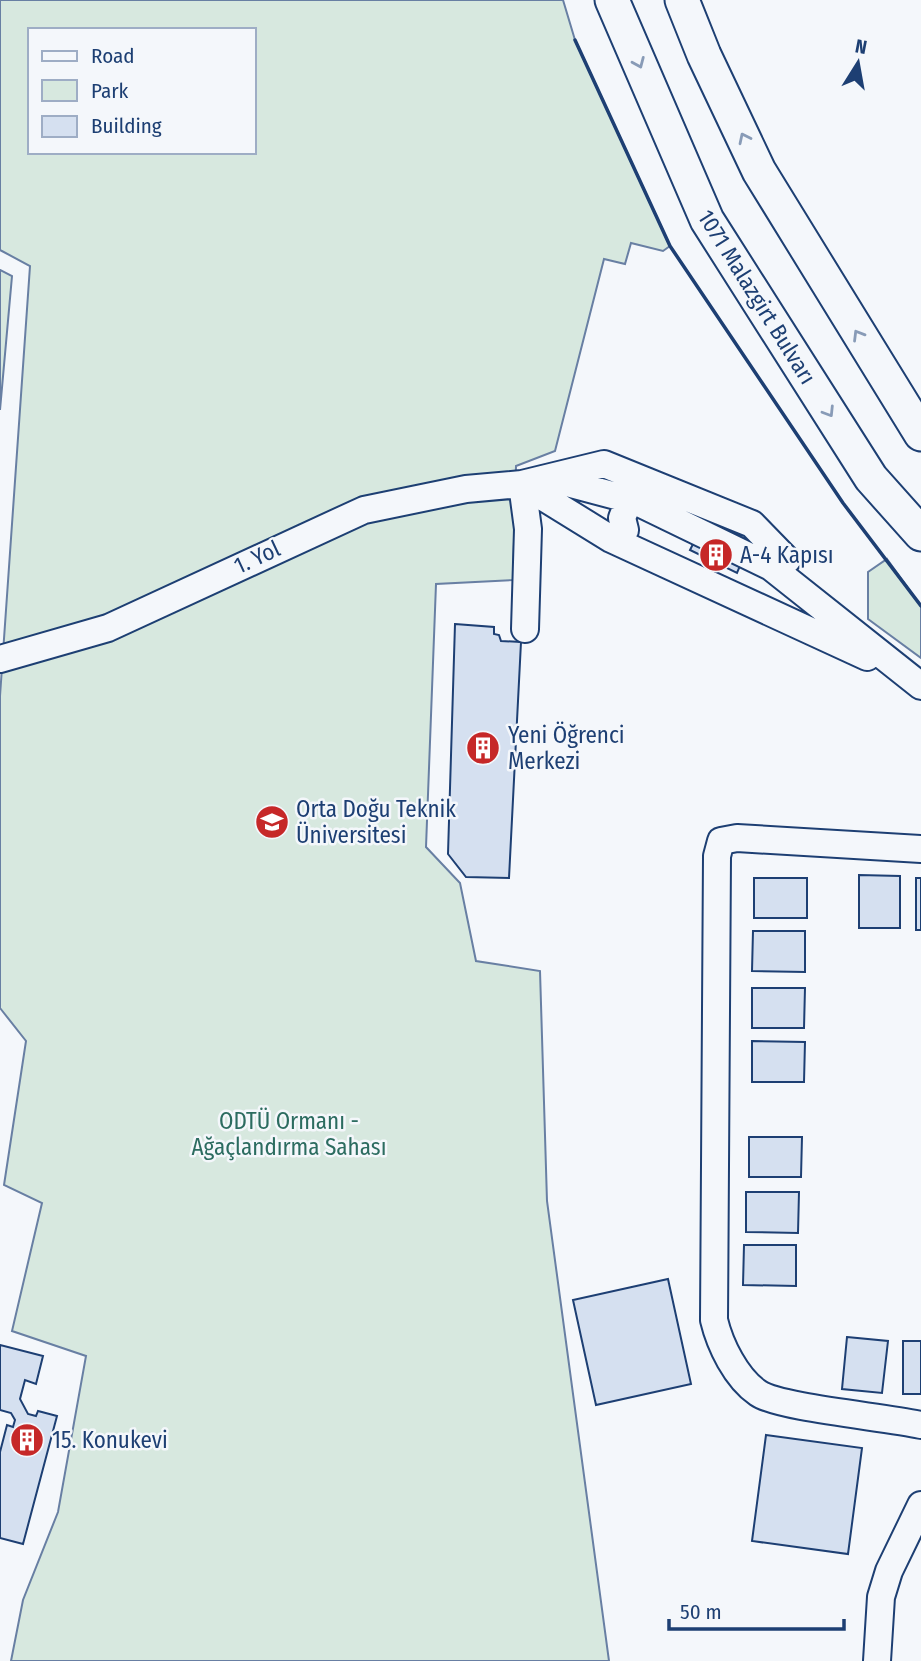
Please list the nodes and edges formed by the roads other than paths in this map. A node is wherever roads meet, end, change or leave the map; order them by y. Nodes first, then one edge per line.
1 (612, 0) edge
2 (682, 0) edge
3 (921, 434) edge
4 (535, 481) junction
5 (635, 501) junction
6 (625, 530) junction
7 (921, 534) edge
8 (779, 564) junction
9 (768, 614) junction
10 (525, 628) dead end
11 (0, 659) edge
12 (897, 670) junction
13 (921, 686) edge
14 (921, 849) edge
15 (921, 1425) edge
16 (921, 1505) edge
17 (877, 1661) edge

1 -> 7 main road, 1071 Malazgirt Bulvarı
3 -> 2 main road
4 - 5 street
4 - 6 street
4 - 8 street, 1. Yol
4 - 9 street
4 - 10 street
4 - 11 street, 1. Yol
5 - 6 street
5 - 8 street
6 - 9 street
8 - 12 street
9 - 12 street
12 - 13 street
14 - 15 street
16 - 17 street

